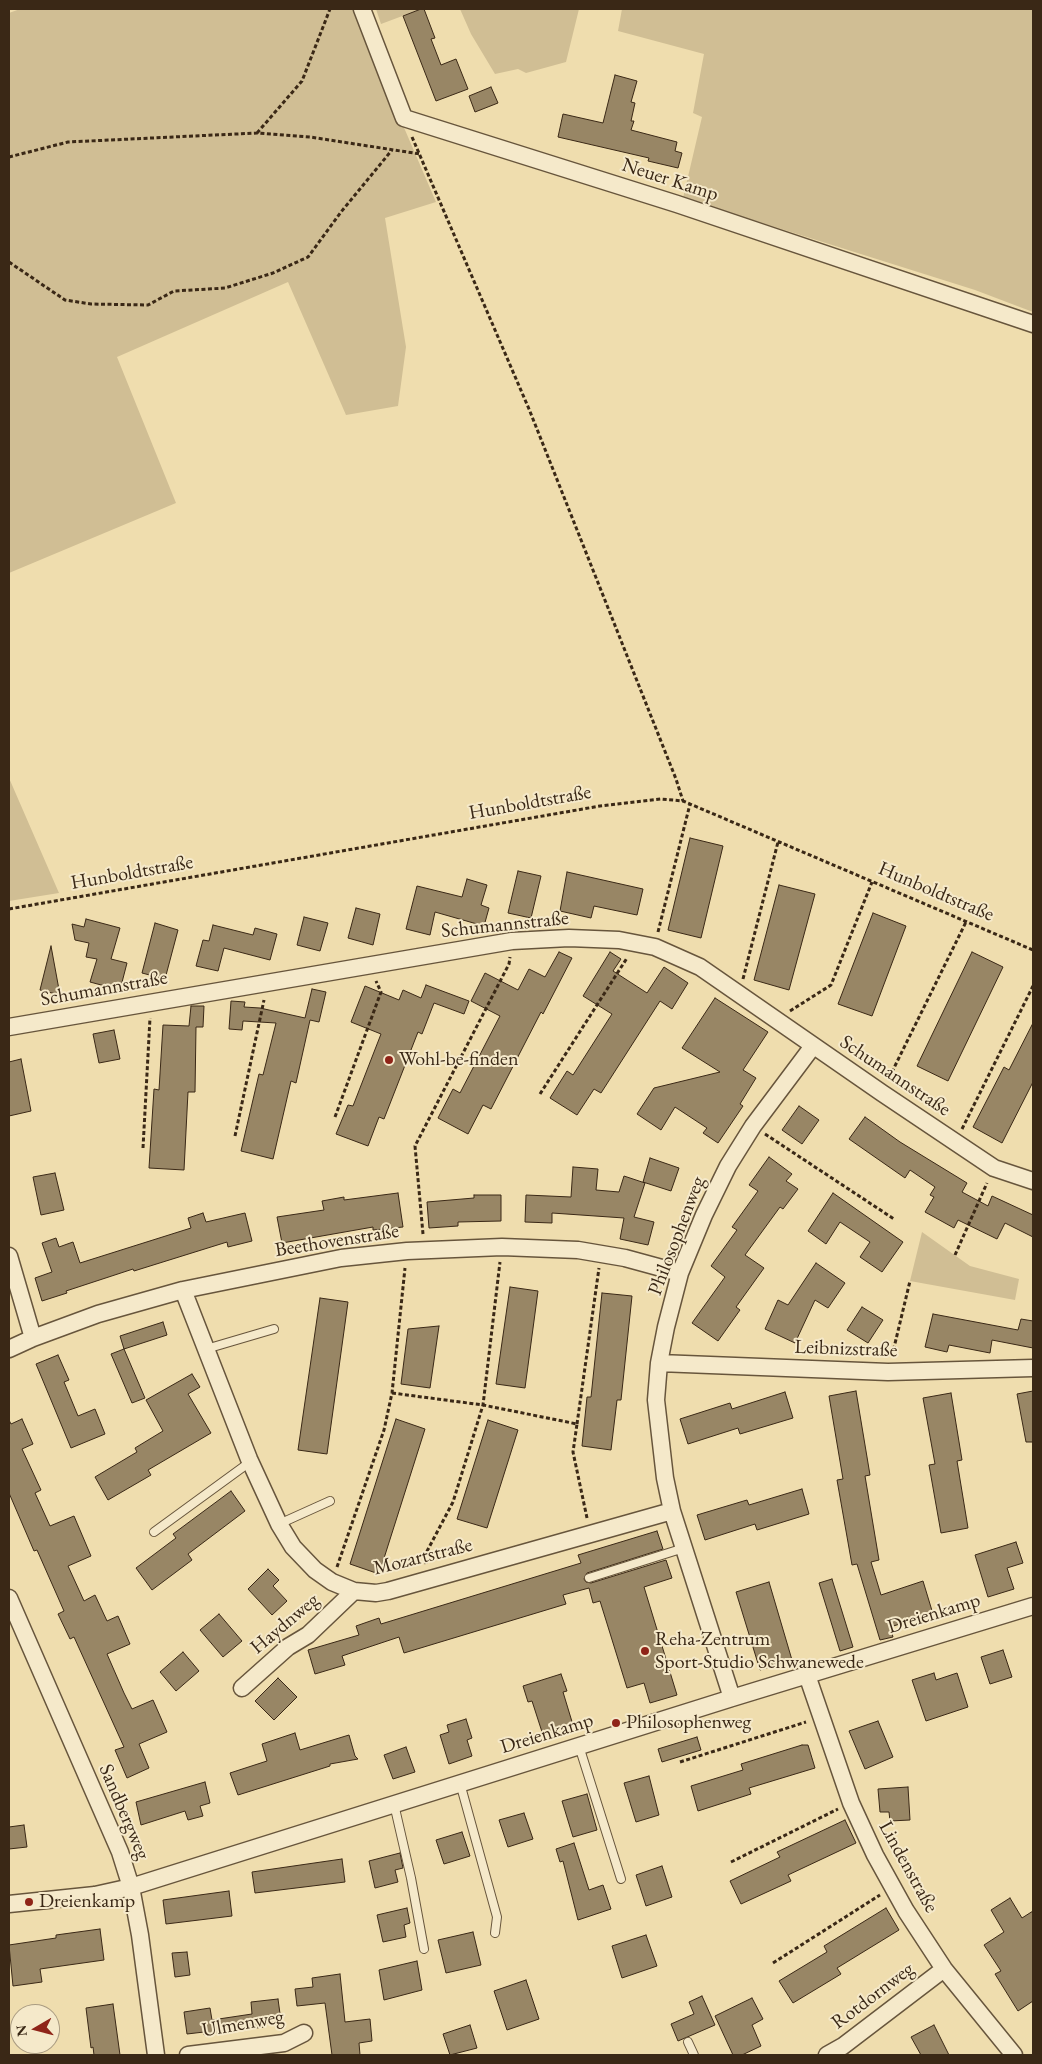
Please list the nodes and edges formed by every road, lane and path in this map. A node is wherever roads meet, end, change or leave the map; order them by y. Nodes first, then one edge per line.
1 (330, 9) edge
2 (362, 9) edge
3 (404, 118) junction
4 (257, 133) junction
5 (392, 150) junction
6 (420, 154) junction
7 (9, 157) edge
8 (9, 262) edge
9 (1033, 324) edge
10 (683, 801) junction
11 (690, 804) junction
12 (778, 842) junction
13 (872, 882) junction
14 (9, 910) edge
15 (966, 922) junction
16 (512, 941) junction
17 (636, 944) junction
18 (655, 947) junction
19 (1033, 950) edge
20 (367, 965) junction
21 (268, 982) junction
22 (1033, 986) edge
23 (739, 993) junction
24 (151, 1002) junction
25 (778, 1019) junction
26 (9, 1027) edge
27 (813, 1046) junction
28 (882, 1093) junction
29 (540, 1094) dead end
30 (335, 1117) dead end
31 (753, 1126) junction
32 (234, 1136) dead end
33 (955, 1142) junction
34 (142, 1148) dead end
35 (994, 1168) junction
36 (1033, 1181) edge
37 (894, 1219) dead end
38 (502, 1247) junction
39 (424, 1250) junction
40 (406, 1251) junction
41 (601, 1254) junction
42 (954, 1255) dead end
43 (9, 1256) edge
44 (680, 1273) junction
45 (910, 1281) dead end
46 (182, 1290) junction
47 (274, 1330) dead end
48 (33, 1338) junction
49 (9, 1349) edge
50 (206, 1349) junction
51 (659, 1363) junction
52 (1033, 1368) edge
53 (888, 1372) junction
54 (392, 1393) junction
55 (483, 1406) junction
56 (578, 1424) junction
57 (250, 1462) junction
58 (330, 1501) dead end
59 (672, 1511) junction
60 (279, 1524) junction
61 (154, 1532) dead end
62 (590, 1534) junction
63 (684, 1548) junction
64 (589, 1578) dead end
65 (428, 1579) junction
66 (332, 1582) junction
67 (354, 1591) junction
68 (9, 1598) edge
69 (1033, 1606) edge
70 (807, 1675) junction
71 (242, 1688) dead end
72 (732, 1698) junction
73 (821, 1717) junction
74 (579, 1746) junction
75 (680, 1762) dead end
76 (460, 1784) junction
77 (851, 1803) junction
78 (394, 1804) junction
79 (731, 1862) dead end
80 (621, 1879) dead end
81 (131, 1887) junction
82 (893, 1887) junction
83 (9, 1904) edge
84 (495, 1932) dead end
85 (424, 1949) dead end
86 (773, 1964) dead end
87 (944, 1969) junction
88 (304, 2033) dead end
89 (688, 2042) dead end
90 (156, 2055) edge
91 (188, 2055) edge
92 (694, 2055) edge
93 (827, 2055) edge
94 (1014, 2055) edge

1 - 4 path
2 - 3 street
3 - 6 path
3 - 9 street, Neuer Kamp
4 - 5 path
4 - 7 path
5 - 6 path
5 - 8 path
6 - 10 path
10 - 11 path, Hunboldtstraße
10 - 14 path, Hunboldtstraße
11 - 12 path, Hunboldtstraße
11 - 18 path
12 - 13 path, Hunboldtstraße
12 - 23 path
13 - 15 path, Hunboldtstraße
13 - 25 path
15 - 19 path, Hunboldtstraße
15 - 28 path
16 - 17 street, Schumannstraße
16 - 20 street, Schumannstraße
16 - 39 path
17 - 18 street, Schumannstraße
17 - 29 path
18 - 23 street, Schumannstraße
20 - 21 street, Schumannstraße
20 - 30 path
21 - 24 street, Schumannstraße
21 - 32 path
22 - 33 path
23 - 25 street, Schumannstraße
24 - 26 street, Schumannstraße
24 - 34 path
25 - 27 street, Schumannstraße
27 - 28 street, Schumannstraße
27 - 31 street, Philosophenweg
28 - 33 street, Schumannstraße
31 - 37 path
31 - 44 street, Philosophenweg
33 - 35 street, Schumannstraße
35 - 36 street, Schumannstraße
35 - 42 path
38 - 39 street, Beethovenstraße
38 - 41 street, Beethovenstraße
38 - 55 path
39 - 40 street, Beethovenstraße
40 - 46 street, Beethovenstraße
40 - 54 path
41 - 44 street, Beethovenstraße
41 - 56 path
43 - 48 street
44 - 51 street, Philosophenweg
45 - 53 path
46 - 48 street, Beethovenstraße
46 - 50 street, Mozartstraße
47 - 50 lane
48 - 49 street, Beethovenstraße
50 - 57 street, Mozartstraße
51 - 53 street, Leibnizstraße
51 - 59 street, Philosophenweg
52 - 53 street, Leibnizstraße
54 - 55 path
54 - 66 path
55 - 56 path
55 - 65 path
56 - 62 path
57 - 60 street, Mozartstraße
57 - 61 lane
58 - 60 lane
59 - 62 street, Mozartstraße
59 - 63 street, Philosophenweg
60 - 66 street, Mozartstraße
62 - 65 street, Mozartstraße
63 - 64 lane
63 - 72 street, Philosophenweg
65 - 67 street, Mozartstraße
66 - 67 street, Mozartstraße
67 - 71 street, Haydnweg
68 - 81 street, Sandbergweg
69 - 70 street, Dreienkamp
70 - 72 street, Dreienkamp
70 - 73 street, Lindenstraße
72 - 74 street, Dreienkamp
73 - 75 path
73 - 77 street, Lindenstraße
74 - 76 street, Dreienkamp
74 - 80 lane
76 - 78 street, Dreienkamp
76 - 84 lane
77 - 79 path
77 - 82 street, Lindenstraße
78 - 81 street, Dreienkamp
78 - 85 lane
81 - 83 street, Dreienkamp
81 - 90 street, Sandbergweg
82 - 86 path
82 - 87 street, Lindenstraße
87 - 93 street, Rotdornweg
87 - 94 street, Lindenstraße
88 - 91 street, Ulmenweg
89 - 92 lane

